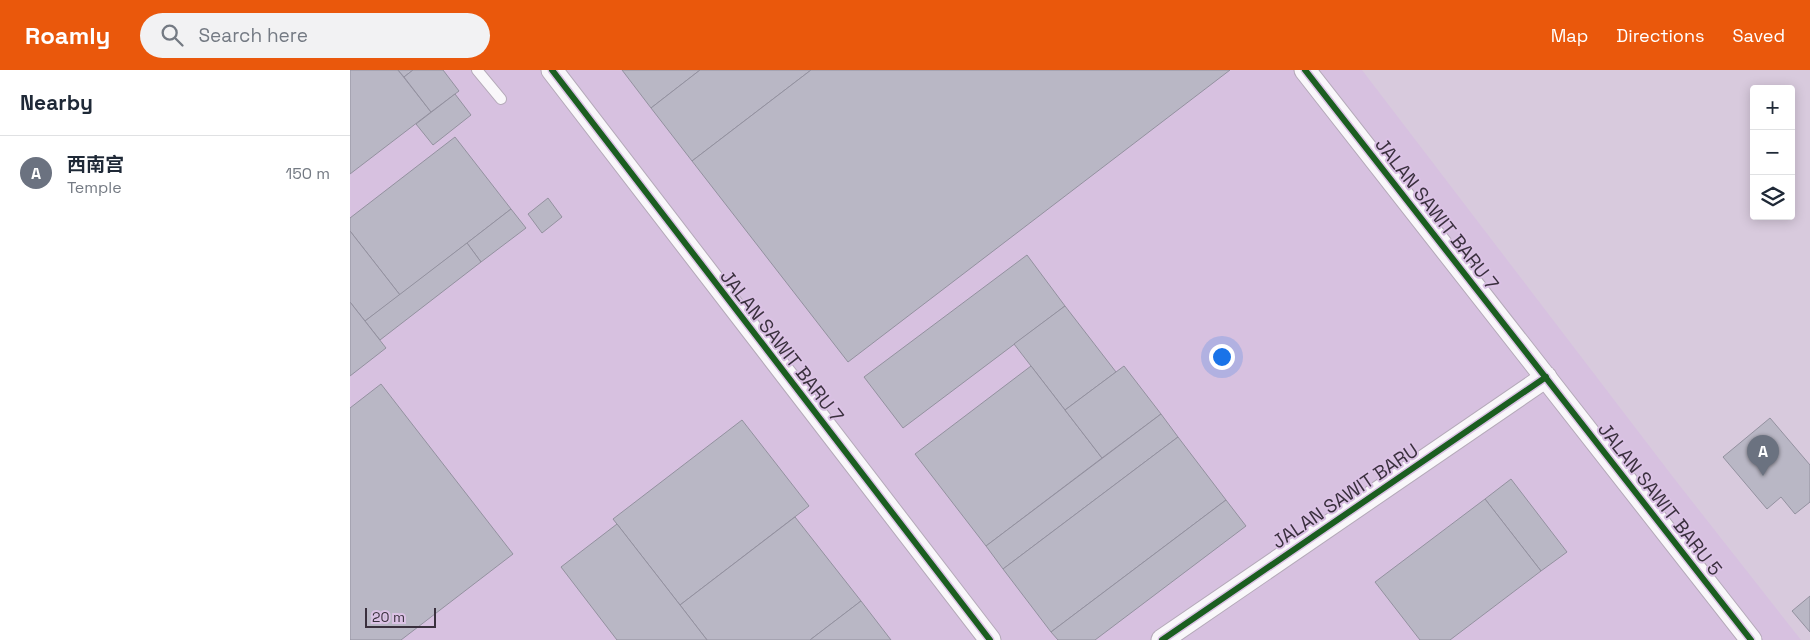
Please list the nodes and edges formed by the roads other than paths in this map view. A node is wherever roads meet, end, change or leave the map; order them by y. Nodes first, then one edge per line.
1 (477, 70) edge
2 (552, 70) edge
3 (1305, 70) edge
4 (501, 99) dead end
5 (1546, 377) junction
6 (990, 640) edge
7 (1162, 640) edge
8 (1751, 640) edge

1 - 4 lane
2 - 6 street, JALAN SAWIT BARU 7
3 - 5 street, JALAN SAWIT BARU 7
5 - 7 street, JALAN SAWIT BARU
5 - 8 street, JALAN SAWIT BARU 5

